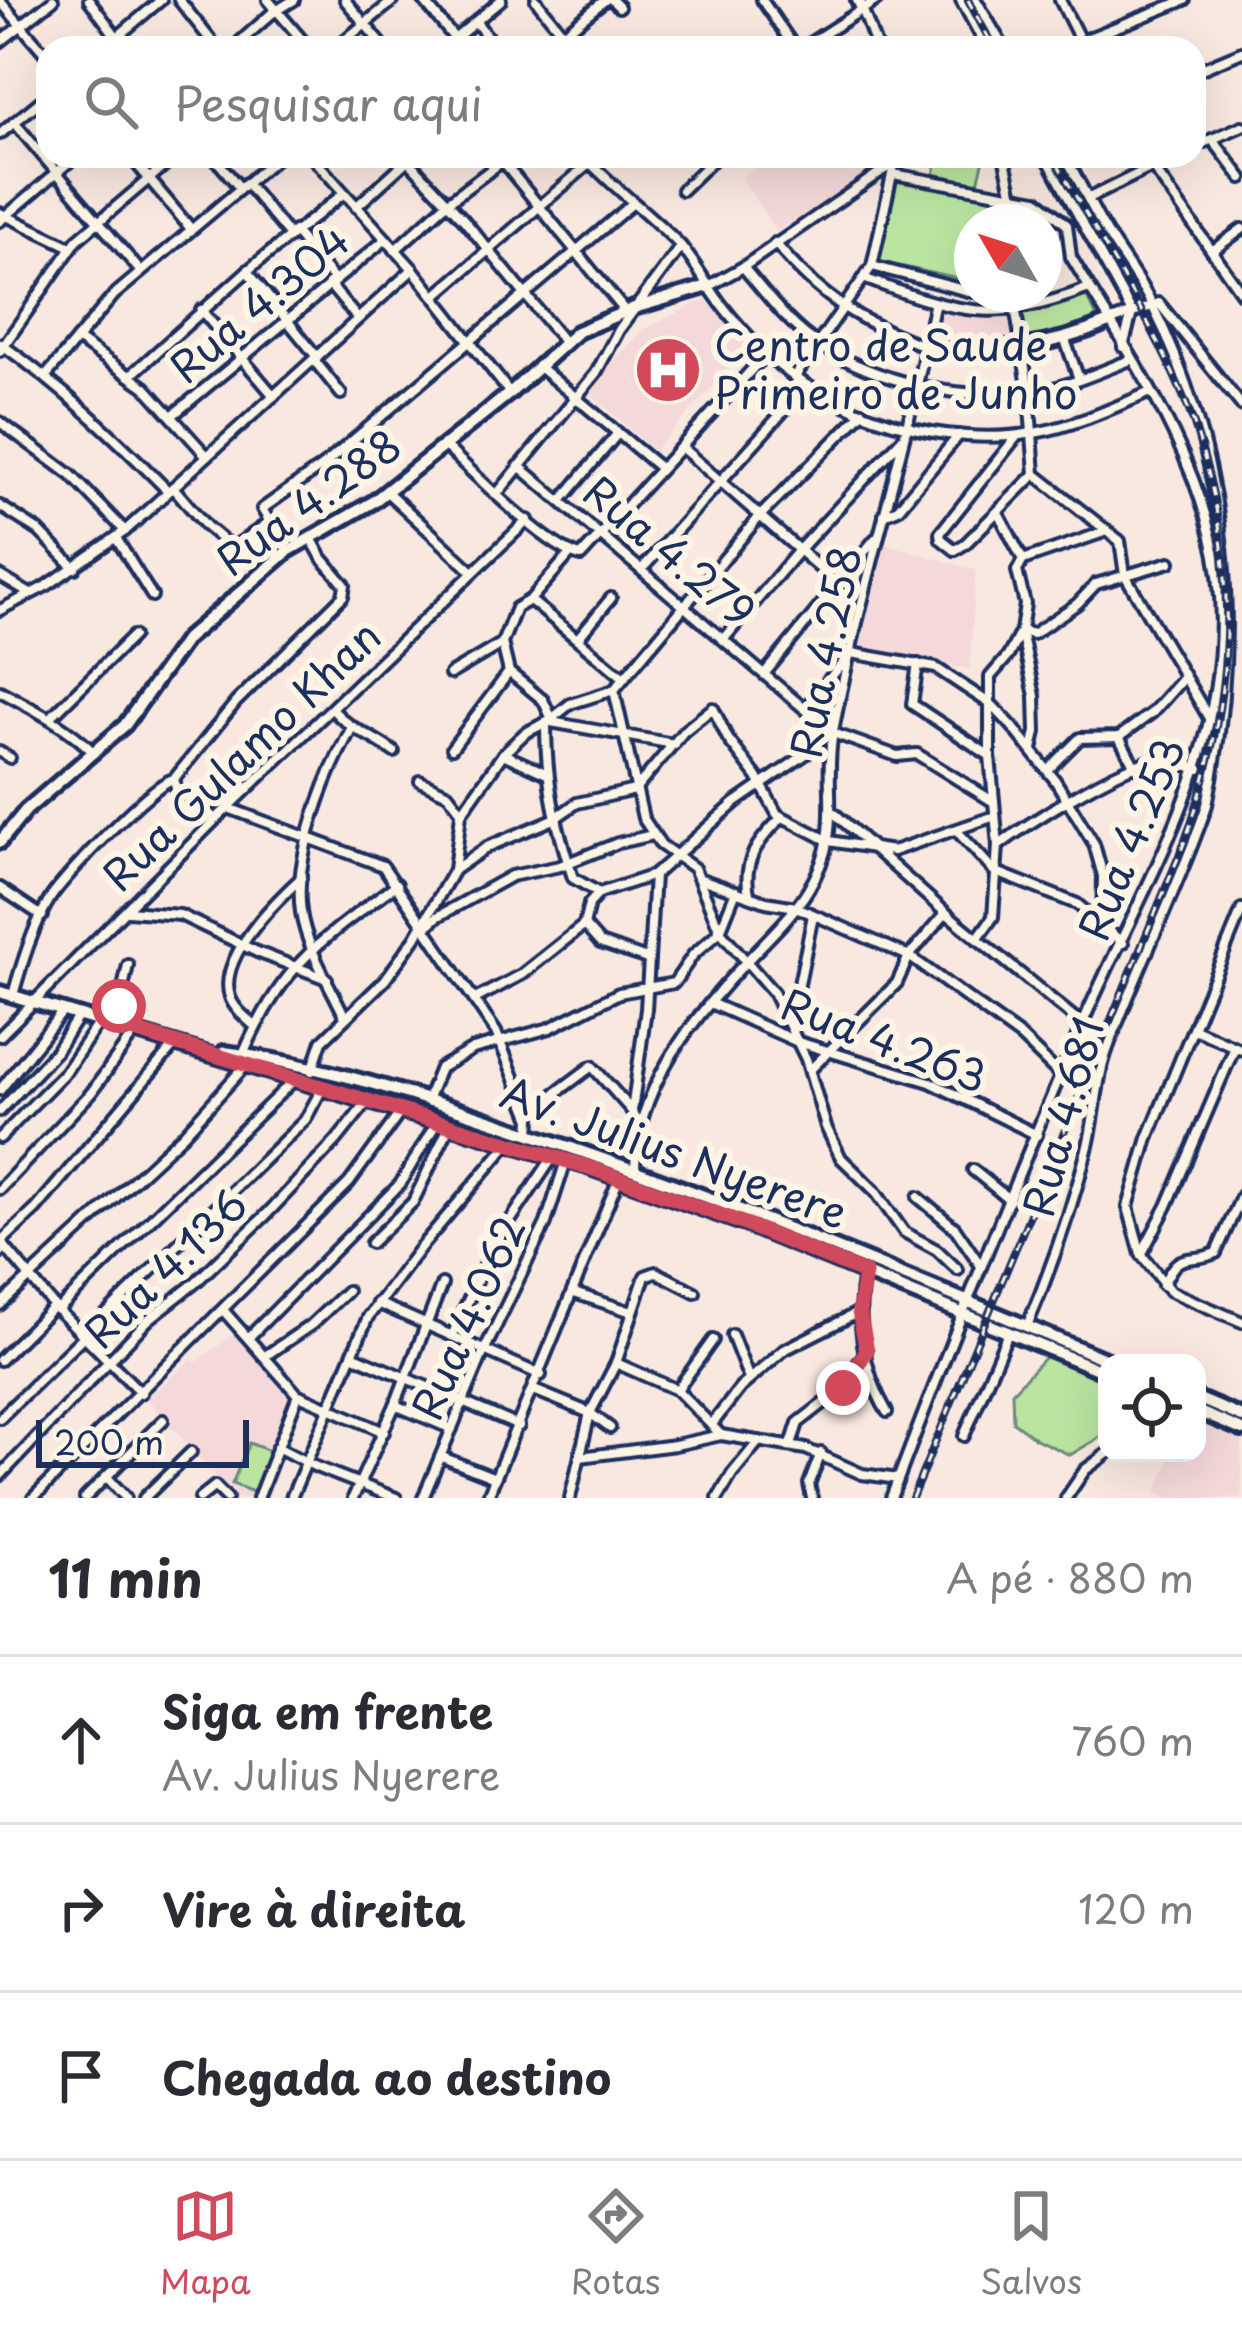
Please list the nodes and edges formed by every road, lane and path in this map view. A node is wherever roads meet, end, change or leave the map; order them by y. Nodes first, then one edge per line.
1 (53, 0) edge
2 (89, 0) edge
3 (160, 0) edge
4 (178, 0) edge
5 (268, 0) edge
6 (294, 0) edge
7 (345, 0) edge
8 (394, 0) edge
9 (423, 0) edge
10 (500, 0) edge
11 (536, 0) edge
12 (763, 0) edge
13 (877, 0) edge
14 (961, 0) edge
15 (976, 0) edge
16 (1060, 0) edge
17 (1185, 0) edge
18 (0, 1) edge
19 (612, 2) edge
20 (860, 4) edge
21 (277, 10) junction
22 (476, 22) junction
23 (365, 24) junction
24 (21, 25) junction
25 (564, 34) junction
26 (1104, 34) joint
27 (118, 36) joint
28 (204, 36) edge
29 (247, 36) edge
30 (299, 36) edge
31 (350, 36) edge
32 (375, 36) edge
33 (453, 36) edge
34 (459, 36) edge
35 (487, 36) edge
36 (561, 36) edge
37 (789, 36) edge
38 (815, 36) edge
39 (872, 36) edge
40 (980, 36) edge
41 (997, 36) edge
42 (1078, 36) edge
43 (1100, 36) edge
44 (0, 42) edge
45 (36, 43) edge
46 (1242, 52) edge
47 (1206, 67) edge
48 (36, 105) edge
49 (14, 122) junction
50 (1242, 126) edge
51 (0, 134) edge
52 (1212, 139) junction
53 (1206, 142) edge
54 (36, 147) edge
55 (54, 168) edge
56 (61, 168) edge
57 (140, 168) edge
58 (162, 168) edge
59 (225, 168) edge
60 (264, 168) edge
61 (323, 168) edge
62 (396, 168) edge
63 (418, 168) edge
64 (490, 168) edge
65 (511, 168) edge
66 (579, 168) edge
67 (597, 168) edge
68 (705, 168) edge
69 (882, 168) edge
70 (894, 168) edge
71 (1007, 168) edge
72 (1053, 168) edge
73 (1072, 168) edge
74 (1137, 168) edge
75 (1153, 168) edge
76 (57, 171) junction
77 (893, 174) junction
78 (1242, 178) edge
79 (149, 179) junction
80 (243, 185) junction
81 (682, 190) dead end
82 (343, 193) junction
83 (1013, 196) junction
84 (1089, 198) junction
85 (1036, 200) junction
86 (448, 202) junction
87 (633, 202) junction
88 (1035, 204) edge
89 (356, 206) junction
90 (541, 208) junction
91 (1, 217) edge
92 (99, 221) junction
93 (1242, 229) edge
94 (190, 230) junction
95 (291, 233) junction
96 (386, 239) junction
97 (775, 243) junction
98 (71, 247) junction
99 (488, 248) junction
100 (683, 248) junction
101 (395, 250) junction
102 (577, 250) junction
103 (1212, 251) junction
104 (872, 266) junction
105 (743, 267) junction
106 (413, 269) junction
107 (247, 271) junction
108 (141, 272) junction
109 (866, 279) junction
110 (332, 282) junction
111 (709, 286) junction
112 (954, 287) edge
113 (1089, 287) junction
114 (524, 293) junction
115 (1242, 294) edge
116 (435, 296) junction
117 (1062, 299) edge
118 (1154, 303) junction
119 (934, 305) junction
120 (630, 309) junction
121 (954, 309) edge
122 (201, 310) junction
123 (844, 310) junction
124 (1014, 312) edge
125 (1132, 313) junction
126 (358, 319) junction
127 (286, 320) junction
128 (1109, 322) junction
129 (77, 339) junction
130 (1065, 340) junction
131 (470, 341) junction
132 (564, 342) junction
133 (819, 345) junction
134 (1123, 346) junction
135 (1, 347) edge
136 (927, 347) junction
137 (1022, 349) junction
138 (766, 354) junction
139 (241, 358) junction
140 (316, 359) junction
141 (1130, 360) junction
142 (536, 365) junction
143 (46, 376) junction
144 (130, 376) junction
145 (794, 378) junction
146 (1079, 379) junction
147 (806, 386) junction
148 (919, 386) junction
149 (1151, 392) junction
150 (510, 393) junction
151 (1029, 393) junction
152 (340, 394) dead end
153 (274, 396) junction
154 (576, 398) junction
155 (1242, 406) edge
156 (863, 412) junction
157 (173, 415) junction
158 (0, 422) edge
159 (908, 430) junction
160 (618, 433) junction
161 (960, 434) junction
162 (1018, 434) junction
163 (1032, 434) junction
164 (443, 444) junction
165 (681, 447) junction
166 (206, 455) junction
167 (519, 466) junction
168 (660, 468) junction
169 (1035, 474) junction
170 (721, 482) junction
171 (171, 489) junction
172 (386, 491) junction
173 (496, 494) junction
174 (561, 501) junction
175 (0, 506) edge
176 (760, 516) junction
177 (883, 516) junction
178 (1000, 516) dead end
179 (528, 520) junction
180 (268, 523) junction
181 (1108, 530) junction
182 (125, 531) junction
183 (602, 535) junction
184 (878, 536) junction
185 (116, 538) junction
186 (311, 538) junction
187 (799, 550) junction
188 (288, 551) junction
189 (570, 554) junction
190 (1023, 560) junction
191 (1170, 562) dead end
192 (75, 568) junction
193 (641, 569) junction
194 (473, 573) junction
195 (1125, 575) junction
196 (0, 576) edge
197 (839, 584) junction
198 (31, 595) junction
199 (152, 596) dead end
200 (611, 598) dead end
201 (530, 600) junction
202 (684, 604) junction
203 (0, 610) edge
204 (1238, 621) dead end
205 (1021, 631) junction
206 (133, 636) dead end
207 (579, 637) junction
208 (724, 639) junction
209 (502, 643) junction
210 (851, 653) junction
211 (918, 664) junction
212 (509, 672) junction
213 (766, 673) junction
214 (450, 674) dead end
215 (1236, 675) dead end
216 (1184, 677) junction
217 (624, 678) junction
218 (0, 691) edge
219 (614, 693) junction
220 (992, 705) junction
221 (805, 708) junction
222 (332, 709) junction
223 (50, 718) junction
224 (549, 721) junction
225 (1211, 722) junction
226 (350, 731) junction
227 (831, 731) junction
228 (624, 735) junction
229 (1119, 737) junction
230 (674, 744) junction
231 (452, 748) dead end
232 (1032, 748) junction
233 (0, 752) edge
234 (93, 752) junction
235 (394, 752) dead end
236 (502, 754) junction
237 (990, 756) junction
238 (10, 758) dead end
239 (1135, 766) junction
240 (1048, 770) junction
241 (1199, 770) junction
242 (546, 773) junction
243 (174, 778) junction
244 (420, 781) dead end
245 (761, 783) junction
246 (635, 790) junction
247 (994, 802) junction
248 (1069, 802) junction
249 (231, 809) junction
250 (462, 812) junction
251 (832, 812) junction
252 (995, 816) junction
253 (781, 818) junction
254 (216, 819) junction
255 (554, 819) junction
256 (957, 832) junction
257 (653, 836) junction
258 (310, 837) junction
259 (829, 841) junction
260 (0, 842) edge
261 (998, 846) junction
262 (875, 851) junction
263 (676, 854) junction
264 (570, 862) junction
265 (454, 870) junction
266 (994, 871) junction
267 (654, 875) junction
268 (302, 877) junction
269 (700, 879) junction
270 (397, 884) junction
271 (0, 887) edge
272 (736, 891) junction
273 (599, 893) junction
274 (749, 896) junction
275 (796, 907) junction
276 (1242, 909) edge
277 (126, 910) junction
278 (946, 914) junction
279 (814, 915) junction
280 (42, 916) junction
281 (1102, 923) junction
282 (424, 926) junction
283 (584, 926) junction
284 (721, 931) junction
285 (977, 939) junction
286 (1123, 944) junction
287 (242, 945) junction
288 (314, 947) junction
289 (910, 956) junction
290 (647, 959) junction
291 (745, 963) junction
292 (128, 965) dead end
293 (294, 965) junction
294 (328, 980) junction
295 (647, 987) junction
296 (6, 994) edge
297 (476, 999) junction
298 (34, 1002) junction
299 (710, 1004) junction
300 (63, 1011) junction
301 (79, 1015) junction
302 (345, 1018) junction
303 (100, 1021) junction
304 (1082, 1024) junction
305 (115, 1025) junction
306 (790, 1025) junction
307 (255, 1027) junction
308 (1193, 1029) junction
309 (134, 1031) junction
310 (0, 1036) edge
311 (798, 1042) junction
312 (176, 1043) junction
313 (502, 1044) junction
314 (1239, 1048) edge
315 (830, 1051) junction
316 (244, 1060) junction
317 (810, 1070) junction
318 (312, 1071) junction
319 (1062, 1076) junction
320 (296, 1078) junction
321 (323, 1087) junction
322 (0, 1090) edge
323 (368, 1100) junction
324 (426, 1102) junction
325 (402, 1110) junction
326 (0, 1111) edge
327 (632, 1112) junction
328 (529, 1113) junction
329 (444, 1123) junction
330 (638, 1133) junction
331 (530, 1134) junction
332 (1037, 1135) junction
333 (0, 1138) edge
334 (508, 1143) junction
335 (560, 1159) junction
336 (635, 1170) junction
337 (973, 1170) dead end
338 (619, 1178) junction
339 (0, 1190) edge
340 (1242, 1195) edge
341 (918, 1197) dead end
342 (1010, 1200) junction
343 (371, 1243) dead end
344 (2, 1245) edge
345 (1141, 1254) junction
346 (982, 1267) junction
347 (958, 1270) dead end
348 (865, 1273) junction
349 (28, 1276) junction
350 (442, 1284) dead end
351 (1163, 1285) junction
352 (347, 1291) dead end
353 (695, 1292) dead end
354 (574, 1293) junction
355 (377, 1303) junction
356 (0, 1305) edge
357 (56, 1308) junction
358 (966, 1308) junction
359 (223, 1310) junction
360 (632, 1312) junction
361 (859, 1312) junction
362 (1242, 1322) edge
363 (428, 1326) junction
364 (1027, 1326) junction
365 (1009, 1332) junction
366 (84, 1335) junction
367 (732, 1335) dead end
368 (452, 1336) junction
369 (248, 1337) junction
370 (713, 1340) dead end
371 (867, 1350) junction
372 (484, 1351) junction
373 (352, 1355) junction
374 (265, 1356) junction
375 (1098, 1356) edge
376 (0, 1360) edge
377 (111, 1362) junction
378 (616, 1363) junction
379 (1098, 1369) edge
380 (541, 1375) junction
381 (407, 1377) junction
382 (749, 1379) junction
383 (534, 1390) junction
384 (677, 1390) junction
385 (141, 1393) junction
386 (297, 1394) junction
387 (464, 1401) junction
388 (1206, 1402) edge
389 (395, 1406) junction
390 (331, 1409) junction
391 (886, 1412) dead end
392 (590, 1413) junction
393 (1206, 1416) edge
394 (1242, 1417) edge
395 (0, 1418) edge
396 (164, 1420) dead end
397 (713, 1423) junction
398 (520, 1426) junction
399 (610, 1428) dead end
400 (452, 1429) junction
401 (1242, 1430) edge
402 (384, 1432) junction
403 (722, 1435) junction
404 (964, 1436) dead end
405 (759, 1441) junction
406 (791, 1445) junction
407 (277, 1447) junction
408 (191, 1452) dead end
409 (821, 1453) junction
410 (580, 1456) junction
411 (442, 1457) junction
412 (1098, 1460) edge
413 (307, 1461) junction
414 (0, 1476) edge
415 (106, 1478) junction
416 (495, 1478) junction
417 (898, 1479) junction
418 (361, 1484) junction
419 (892, 1494) edge
420 (33, 1498) edge
421 (86, 1498) edge
422 (126, 1498) edge
423 (144, 1498) edge
424 (200, 1498) edge
425 (227, 1498) edge
426 (258, 1498) edge
427 (291, 1498) edge
428 (353, 1498) edge
429 (396, 1498) edge
430 (423, 1498) edge
431 (487, 1498) edge
432 (569, 1498) edge
433 (718, 1498) edge
434 (812, 1498) edge
435 (880, 1498) edge
436 (1066, 1498) edge

1 - 24 street
2 - 27 street
3 - 27 street
4 - 28 street
5 - 21 street
6 - 21 street
7 - 23 street
8 - 23 street
9 - 33 street
10 - 22 street
11 - 25 street
12 - 37 street
13 - 20 street
14 - 40 street
15 - 41 street
16 - 42 street
17 - 26 street
18 - 24 street
19 - 25 street
20 - 38 street
20 - 39 street
21 - 29 street
21 - 30 street
22 - 34 street
22 - 35 street
23 - 31 street
23 - 32 street
24 - 44 street
24 - 45 street
25 - 36 street
26 - 43 street
46 - 47 street
48 - 49 street
49 - 51 street
49 - 54 street
50 - 52 street
52 - 53 street
52 - 78 street
55 - 76 street
56 - 76 street
57 - 79 street
58 - 79 street
59 - 80 street
60 - 80 street
61 - 82 street
62 - 89 street
63 - 86 street
64 - 86 street, Rua 4.304
65 - 90 street
66 - 90 street
67 - 87 street
68 - 81 street
69 - 97 street
70 - 77 street
71 - 83 street
72 - 125 street
73 - 84 street
74 - 84 street
75 - 103 street
76 - 91 street
76 - 92 street
77 - 83 street
77 - 104 street
79 - 92 street
79 - 94 street
80 - 94 street
80 - 95 street
82 - 89 street
82 - 95 street
83 - 85 street
84 - 118 street
85 - 88 street
85 - 113 street
86 - 99 street
86 - 101 street, Rua 4.304
87 - 100 street
87 - 102 street
89 - 96 street
90 - 99 street
90 - 102 street
91 - 98 street
92 - 98 street
92 - 108 street
93 - 103 street
94 - 108 street
95 - 107 street
95 - 110 street
96 - 101 street
96 - 110 street, Rua 4.304
97 - 105 street
97 - 123 street
98 - 135 street
99 - 114 street
99 - 116 street
100 - 111 street
100 - 120 street, Rua 4.288
101 - 106 street
102 - 114 street
102 - 120 street
103 - 115 street
104 - 109 street
104 - 112 street
105 - 111 street
105 - 133 street
106 - 116 street
106 - 126 street
107 - 122 street
107 - 127 street
108 - 129 street
109 - 119 street
109 - 123 street
110 - 126 street
110 - 127 street, Rua 4.304
111 - 120 main road
111 - 138 street
113 - 117 street
113 - 128 street
114 - 131 street
114 - 132 street
116 - 131 street
118 - 125 street
118 - 155 street
118 - 204 street
119 - 121 street
119 - 136 street, Rua 4.258
120 - 132 main road, Rua 4.288
120 - 154 street
122 - 139 street
122 - 144 street
123 - 133 street
123 - 136 street
124 - 137 street
125 - 128 street
125 - 134 street
126 - 140 street
127 - 139 street, Rua 4.304
127 - 140 street
128 - 130 main road
128 - 134 street
129 - 143 street
129 - 144 street
130 - 137 main road
130 - 146 street
131 - 150 street
131 - 180 street
132 - 142 main road, Rua 4.288
133 - 145 street
133 - 148 street
134 - 141 street
135 - 143 street
136 - 137 main road
136 - 148 street, Rua 4.258
137 - 151 street
138 - 145 street
138 - 165 street
139 - 153 street
139 - 157 street, Rua 4.304
140 - 152 street
140 - 153 street
141 - 146 street
141 - 149 street
142 - 150 main road, Rua 4.288
142 - 154 street
143 - 171 street
144 - 157 street
145 - 147 street
146 - 151 street
147 - 156 street
147 - 170 street
148 - 151 street
148 - 159 street, Rua 4.258
149 - 163 street
149 - 225 street
150 - 164 main road, Rua 4.288
151 - 163 street
153 - 166 street
154 - 160 street
154 - 167 street
156 - 159 street
156 - 176 street
157 - 166 street
158 - 182 street
159 - 161 street
159 - 177 street, Rua 4.258
159 - 187 street
160 - 168 street
160 - 174 street
161 - 162 street
161 - 177 street
162 - 163 street
162 - 169 street
163 - 169 street
164 - 172 main road, Rua 4.288
164 - 173 street
165 - 168 street
165 - 170 street
166 - 171 street
167 - 173 street
167 - 174 street, Rua 4.279
168 - 183 street
169 - 181 street
170 - 176 street
170 - 193 street
171 - 180 street
171 - 182 street
172 - 186 main road, Rua 4.288
172 - 194 street
173 - 179 street
174 - 183 street, Rua 4.279
175 - 192 street
176 - 187 street
176 - 202 street
177 - 184 street, Rua 4.258
178 - 190 street
179 - 189 street
179 - 194 street, Rua Gulamo Khan
180 - 188 street
181 - 190 street
181 - 195 street, Rua 4.253
182 - 185 street
183 - 189 street
183 - 193 street, Rua 4.279
184 - 197 street
184 - 210 street, Rua 4.258
185 - 192 street
185 - 199 street
186 - 188 main road, Rua 4.288
186 - 243 street
187 - 197 street
187 - 208 street
188 - 234 main road, Rua 4.288
189 - 201 street
190 - 205 street
191 - 195 street
192 - 198 street
193 - 202 street, Rua 4.279
194 - 222 street, Rua Gulamo Khan
195 - 205 street
195 - 216 street, Rua 4.253
196 - 198 street
197 - 213 street
198 - 203 street
200 - 207 street
201 - 207 street
201 - 209 street
202 - 208 street, Rua 4.279
202 - 217 street
205 - 220 street
205 - 232 street
206 - 223 street
207 - 217 street
208 - 213 street, Rua 4.279
209 - 212 street
209 - 214 street
210 - 211 street
210 - 221 street
210 - 227 street, Rua 4.258
211 - 220 street
211 - 237 street
212 - 224 street
212 - 231 street
213 - 221 street, Rua 4.279
215 - 364 street, Rua 4.681
216 - 225 street, Rua 4.253
216 - 229 street
217 - 219 street
218 - 223 street
219 - 224 street
219 - 228 street
220 - 232 street
220 - 237 street
221 - 227 street, Rua 4.279
222 - 226 street
222 - 249 street, Rua Gulamo Khan
223 - 234 street
224 - 228 street
224 - 236 street
224 - 242 street
225 - 241 street, Rua 4.253
226 - 235 street
226 - 258 street
227 - 245 street
227 - 247 street
227 - 251 street, Rua 4.258
228 - 230 street
228 - 246 street
229 - 239 street
229 - 240 street
230 - 245 street
230 - 246 street
232 - 240 street
233 - 238 street
234 - 260 main road, Rua 4.288
236 - 242 street
236 - 250 street
237 - 247 street
239 - 241 street
239 - 248 street
240 - 248 street
241 - 286 street, Rua 4.253
242 - 255 street
243 - 254 street
243 - 280 street
244 - 250 street
245 - 253 street
245 - 263 street
246 - 255 street
246 - 257 street
247 - 252 street
248 - 261 street
248 - 281 street
249 - 254 street, Rua Gulamo Khan
249 - 258 street
250 - 265 street
251 - 259 street, Rua 4.258
251 - 262 street
252 - 256 street
252 - 261 street
253 - 259 street
253 - 274 street
254 - 277 street, Rua Gulamo Khan
255 - 264 street
255 - 265 street
256 - 262 street
256 - 266 street
257 - 263 street
257 - 264 street
258 - 268 street
258 - 270 street
259 - 262 street
259 - 275 street, Rua 4.258
261 - 266 street
262 - 278 street
263 - 267 street
263 - 269 street
264 - 273 street
264 - 282 street
265 - 282 street
266 - 281 street
266 - 285 street
267 - 273 street
267 - 290 street
268 - 287 street
268 - 288 street
269 - 272 street
269 - 284 street
270 - 282 street
270 - 288 street
271 - 280 street
272 - 274 street
272 - 284 street
273 - 283 street
274 - 275 street
275 - 279 street
275 - 291 street, Rua 4.258
276 - 308 street
277 - 287 street
277 - 298 street, Rua Gulamo Khan
278 - 285 street
278 - 289 street
279 - 289 street
279 - 306 street
280 - 296 street
281 - 286 street
282 - 297 street
282 - 302 street
283 - 290 street
283 - 297 street
284 - 291 street
284 - 295 street
285 - 304 street
286 - 304 street, Rua 4.253
287 - 293 street
287 - 307 street
288 - 293 street
288 - 294 street
289 - 315 street
289 - 319 street
290 - 295 street
291 - 299 street, Rua 4.258
291 - 306 street
292 - 305 street
293 - 294 street
293 - 307 street
294 - 302 street
295 - 313 street
295 - 327 street
296 - 298 main road, Av. Julius Nyerere
297 - 313 street
298 - 300 main road, Av. Julius Nyerere
298 - 310 street, Rua Gulamo Khan
299 - 311 street, Rua 4.263
299 - 330 street, Rua 4.258
300 - 301 main road, Av. Julius Nyerere
300 - 322 street
301 - 303 main road, Av. Julius Nyerere
301 - 326 street
302 - 318 street
303 - 305 main road, Av. Julius Nyerere
303 - 333 street
304 - 319 street, Rua 4.253
305 - 309 main road, Av. Julius Nyerere
306 - 311 street
307 - 316 street
308 - 314 street
308 - 345 street
309 - 312 main road, Av. Julius Nyerere
309 - 339 street
311 - 315 street, Rua 4.263
311 - 317 street
312 - 316 main road, Av. Julius Nyerere
312 - 344 street
313 - 324 street
313 - 328 street
314 - 345 street
315 - 317 street
315 - 332 street, Rua 4.263
316 - 318 main road, Av. Julius Nyerere
316 - 320 main road, Av. Julius Nyerere
316 - 349 street
317 - 347 street
318 - 324 main road, Av. Julius Nyerere
319 - 332 street, Rua 4.253
320 - 321 main road, Av. Julius Nyerere
320 - 357 street
321 - 323 main road, Av. Julius Nyerere
321 - 366 street
323 - 325 main road, Av. Julius Nyerere
323 - 377 street, Rua 4.136
324 - 331 main road, Av. Julius Nyerere
325 - 329 main road, Av. Julius Nyerere
325 - 359 street
327 - 328 street
327 - 330 street
328 - 331 street
329 - 334 main road, Av. Julius Nyerere
329 - 343 street
329 - 369 street
330 - 336 street, Rua 4.258
331 - 336 main road, Av. Julius Nyerere
332 - 342 street, Rua 4.253
334 - 335 main road, Av. Julius Nyerere
334 - 355 street
335 - 338 main road, Av. Julius Nyerere
335 - 368 street
335 - 372 street, Rua 4.062
336 - 358 main road, Av. Julius Nyerere
337 - 342 street
338 - 348 main road, Av. Julius Nyerere
338 - 354 street
340 - 351 street
341 - 346 street
342 - 346 street, Rua 4.253
344 - 349 street
345 - 351 street
346 - 358 street, Rua 4.253
348 - 358 main road, Av. Julius Nyerere
348 - 361 street
349 - 356 street
349 - 357 street
350 - 363 street
351 - 362 street
352 - 374 street
353 - 360 street
354 - 360 street
354 - 380 street
355 - 363 street
355 - 373 street
357 - 366 street
357 - 376 street
358 - 364 main road, Av. Julius Nyerere
358 - 365 main road, Av. Julius Nyerere
358 - 417 street, Rua 4.253
359 - 369 street
359 - 385 street
360 - 378 street
361 - 371 street
361 - 382 street
363 - 368 street
363 - 381 street
364 - 375 main road, Av. Julius Nyerere
365 - 379 main road, Av. Julius Nyerere
365 - 404 street
366 - 377 street
366 - 395 street
367 - 382 street
368 - 372 street
369 - 374 street
370 - 384 street
371 - 391 street
371 - 406 street
372 - 380 street
372 - 387 street, Rua 4.062
373 - 381 street
373 - 390 street
374 - 386 street
377 - 385 street
377 - 414 street, Rua 4.136
378 - 384 street
378 - 392 street
380 - 383 street
381 - 387 street
381 - 389 street
382 - 397 street
383 - 392 street
383 - 398 street
384 - 397 street
385 - 420 street
386 - 390 street
386 - 407 street
387 - 398 street
387 - 400 street, Rua 4.062
388 - 394 main road
389 - 400 street
389 - 402 street
390 - 402 street
390 - 413 street
392 - 399 street
392 - 410 street
393 - 401 main road
396 - 415 street
397 - 403 street
398 - 416 street
400 - 411 street, Rua 4.062
402 - 418 street
403 - 405 street
403 - 410 street
405 - 406 street
405 - 433 street
406 - 409 street
407 - 413 street
407 - 426 street
408 - 423 street
409 - 417 street
409 - 434 street
410 - 432 street
411 - 416 street
411 - 430 street, Rua 4.062
412 - 436 street
413 - 418 street
413 - 427 street
415 - 421 street
415 - 422 street
416 - 431 street
417 - 419 street, Rua 4.253
418 - 428 street
418 - 429 street
419 - 435 street
424 - 425 street

